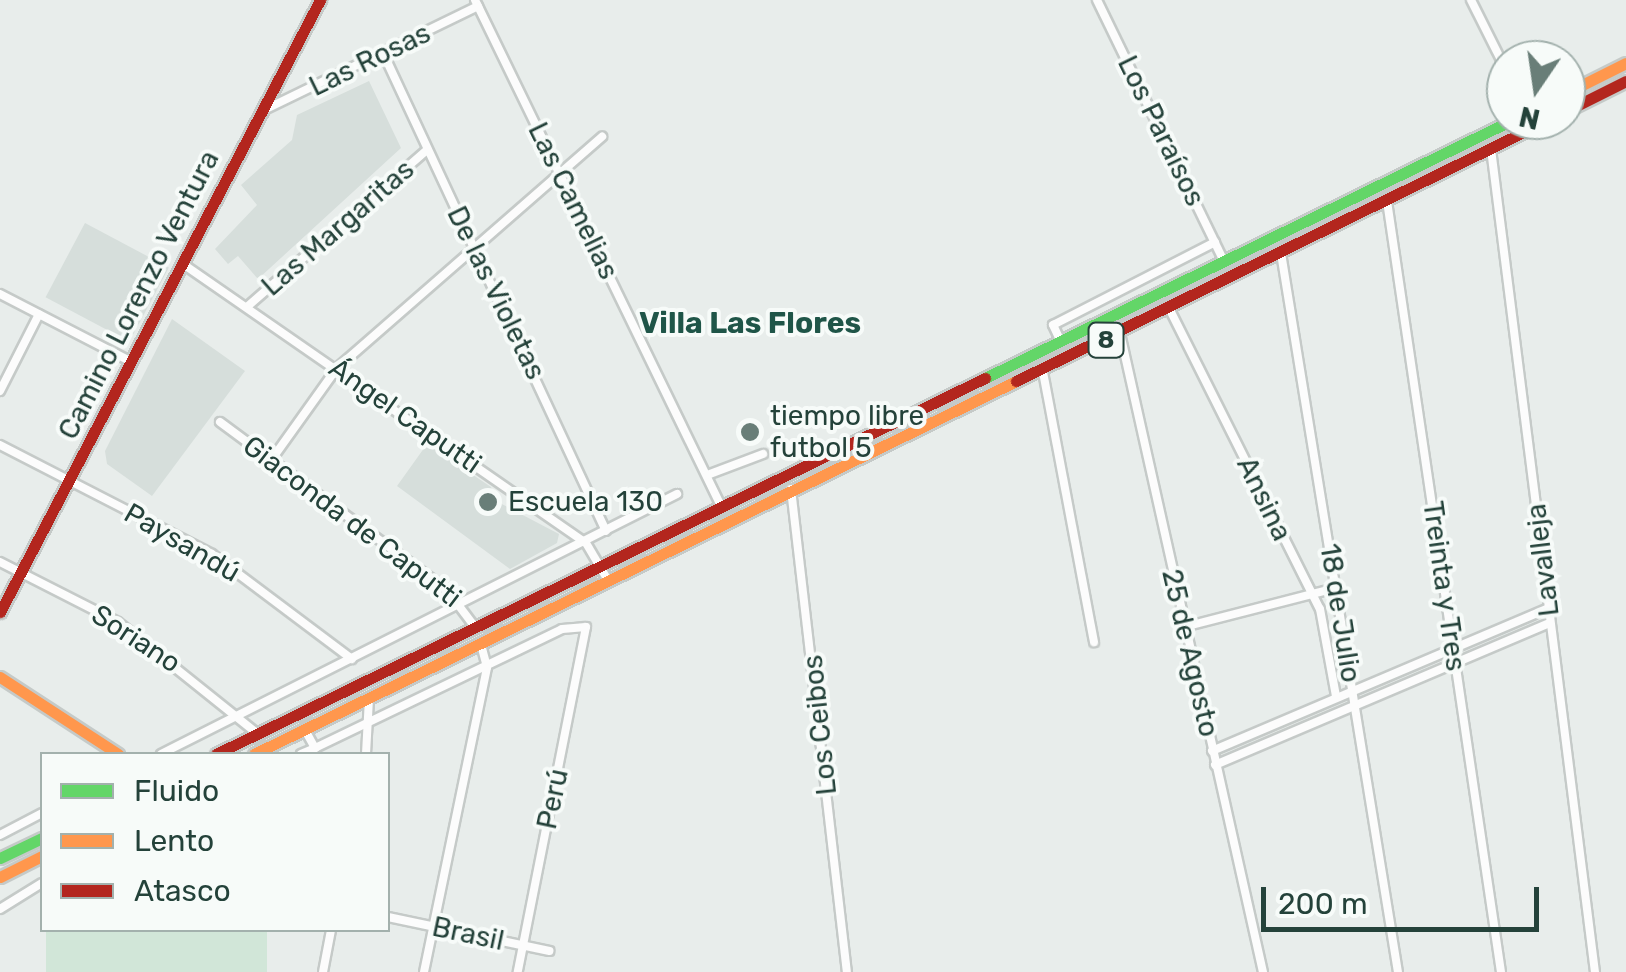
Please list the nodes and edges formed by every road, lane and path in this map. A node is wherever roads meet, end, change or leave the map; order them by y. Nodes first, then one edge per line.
1 (320, 0) edge
2 (1097, 0) edge
3 (1471, 0) edge
4 (477, 3) edge
5 (1491, 40) edge
6 (384, 55) junction
7 (1626, 63) edge
8 (1626, 81) edge
9 (1586, 83) edge
10 (1586, 101) edge
11 (262, 112) junction
12 (1486, 133) edge
13 (602, 137) dead end
14 (1505, 140) edge
15 (1490, 149) junction
16 (428, 150) junction
17 (560, 175) junction
18 (1387, 201) junction
19 (1215, 242) junction
20 (474, 250) junction
21 (1282, 253) junction
22 (1224, 262) junction
23 (183, 264) junction
24 (0, 294) edge
25 (248, 306) junction
26 (1170, 308) junction
27 (40, 314) junction
28 (1120, 333) junction
29 (1062, 344) junction
30 (132, 362) junction
31 (337, 368) junction
32 (1043, 372) junction
33 (0, 391) edge
34 (220, 422) dead end
35 (0, 445) edge
36 (763, 454) dead end
37 (272, 459) junction
38 (707, 475) junction
39 (786, 480) junction
40 (70, 482) junction
41 (677, 494) dead end
42 (794, 495) junction
43 (723, 510) junction
44 (606, 531) junction
45 (586, 544) junction
46 (0, 562) edge
47 (602, 568) junction
48 (21, 573) junction
49 (609, 583) junction
50 (1336, 588) junction
51 (1312, 594) junction
52 (465, 605) junction
53 (1548, 608) junction
54 (0, 612) edge
55 (1550, 622) junction
56 (1184, 628) junction
57 (476, 630) junction
58 (1094, 642) dead end
59 (481, 645) junction
60 (1453, 647) junction
61 (352, 660) junction
62 (1455, 662) junction
63 (487, 667) junction
64 (0, 677) edge
65 (1352, 690) junction
66 (1336, 696) junction
67 (369, 699) junction
68 (1354, 705) junction
69 (245, 715) junction
70 (372, 723) junction
71 (305, 730) junction
72 (258, 734) junction
73 (316, 748) junction
74 (115, 752) edge
75 (165, 752) edge
76 (220, 752) edge
77 (258, 752) edge
78 (306, 752) edge
79 (366, 752) edge
80 (1212, 752) junction
81 (1215, 765) junction
82 (40, 814) edge
83 (0, 835) edge
84 (40, 839) edge
85 (40, 857) edge
86 (0, 858) edge
87 (0, 877) edge
88 (40, 885) edge
89 (0, 908) edge
90 (390, 916) edge
91 (434, 926) junction
92 (331, 932) edge
93 (523, 946) junction
94 (549, 951) dead end
95 (322, 972) edge
96 (424, 972) edge
97 (518, 972) edge
98 (847, 972) edge
99 (1263, 972) edge
100 (1398, 972) edge
101 (1502, 972) edge
102 (1594, 972) edge

1 - 11 main road, Camino Lorenzo Ventura
2 - 19 street, Los Paraísos
3 - 5 street
4 - 6 street, Las Rosas
4 - 17 street, Las Camelias
6 - 11 street, Las Rosas
6 - 16 street, De las Violetas
7 - 9 main road
8 - 10 main road
11 - 23 main road, Camino Lorenzo Ventura
12 - 22 main road, 8
13 - 17 street
14 - 15 main road, 8
15 - 18 main road, 8
15 - 53 street, Lavalleja
16 - 20 street, De las Violetas
16 - 25 street, Las Margaritas
17 - 20 street
17 - 38 street, Las Camelias
18 - 21 main road, 8
18 - 60 street, Treinta y Tres
19 - 22 street, Los Paraísos
19 - 29 street
20 - 31 street
20 - 44 street, De las Violetas
21 - 26 main road, 8
21 - 50 street, 18 de Julio
22 - 29 main road, 8
23 - 25 street, Ángel Caputti
23 - 30 main road, Camino Lorenzo Ventura
24 - 27 street
25 - 31 street, Ángel Caputti
26 - 28 main road, 8
26 - 51 street, Ansina
27 - 30 street
27 - 33 street
28 - 32 main road, 8
28 - 56 street, 25 de Agosto
29 - 39 main road, 8
30 - 40 main road, Camino Lorenzo Ventura
31 - 37 street
31 - 45 street, Ángel Caputti
32 - 42 main road, 8
32 - 58 street
34 - 37 street, Giaconda de Caputti
35 - 40 street, Paysandú
36 - 38 street
37 - 52 street, Giaconda de Caputti
38 - 43 street, Las Camelias
39 - 42 street, Los Ceibos
39 - 43 main road, 8
40 - 48 main road, Camino Lorenzo Ventura
40 - 61 street, Paysandú
41 - 44 street
42 - 49 main road, 8
42 - 98 street, Los Ceibos
43 - 47 main road, 8
44 - 45 street
45 - 47 street, Ángel Caputti
45 - 52 street
46 - 48 street, Soriano
47 - 49 street, Ángel Caputti
47 - 57 main road, 8
48 - 54 main road, Camino Lorenzo Ventura
48 - 69 street, Soriano
49 - 59 main road, 8
50 - 51 street
50 - 65 street, 18 de Julio
51 - 56 street
51 - 66 street, Ansina
52 - 57 street, Giaconda de Caputti
52 - 61 street
53 - 55 street, Lavalleja
53 - 60 street
55 - 62 street
55 - 102 street, Lavalleja
56 - 80 street, 25 de Agosto
57 - 72 main road, 8
59 - 63 street
59 - 67 main road, 8
60 - 62 street, Treinta y Tres
60 - 65 street
61 - 69 street
62 - 68 street
62 - 101 street, Treinta y Tres
63 - 70 street
63 - 91 street
63 - 93 street, Perú
64 - 74 main road
65 - 66 street
65 - 68 street, 18 de Julio
66 - 80 street
67 - 70 street
67 - 71 main road, 8
68 - 81 street
68 - 100 street, 18 de Julio
69 - 72 street, Soriano
69 - 75 street
70 - 73 street
70 - 79 street
71 - 73 street
71 - 77 main road, 8
72 - 76 main road, 8
73 - 78 street
80 - 81 street, 25 de Agosto
81 - 99 street, 25 de Agosto
82 - 83 street
84 - 86 main road
85 - 87 main road
88 - 89 street
90 - 91 street, Brasil
91 - 93 street, Brasil
91 - 96 street
92 - 95 street
93 - 94 street, Brasil
93 - 97 street, Perú

